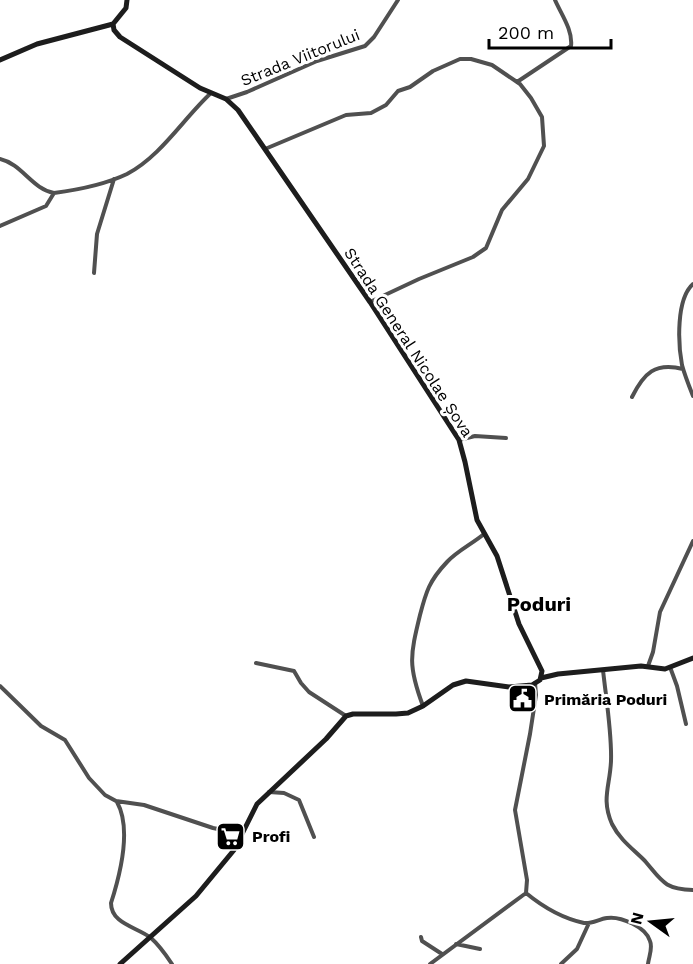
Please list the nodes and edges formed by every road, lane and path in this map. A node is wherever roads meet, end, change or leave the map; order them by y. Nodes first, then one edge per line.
1 (127, 0) edge
2 (398, 0) edge
3 (555, 0) edge
4 (113, 24) junction
5 (0, 60) edge
6 (517, 82) junction
7 (211, 93) junction
8 (226, 99) junction
9 (265, 149) junction
10 (0, 159) edge
11 (114, 179) junction
12 (54, 193) junction
13 (0, 226) edge
14 (94, 273) dead end
15 (693, 284) edge
16 (370, 302) junction
17 (683, 369) junction
18 (693, 396) edge
19 (632, 397) dead end
20 (506, 438) dead end
21 (459, 440) junction
22 (484, 534) junction
23 (693, 541) edge
24 (693, 658) edge
25 (256, 663) dead end
26 (648, 666) junction
27 (670, 667) junction
28 (603, 670) junction
29 (541, 678) junction
30 (535, 683) junction
31 (0, 686) edge
32 (423, 706) junction
33 (346, 716) junction
34 (686, 724) dead end
35 (268, 792) junction
36 (116, 801) junction
37 (243, 834) junction
38 (314, 837) dead end
39 (693, 890) edge
40 (526, 893) junction
41 (589, 923) junction
42 (421, 937) dead end
43 (150, 938) junction
44 (456, 944) junction
45 (480, 949) dead end
46 (442, 954) junction
47 (120, 964) edge
48 (172, 964) edge
49 (430, 964) edge
50 (561, 964) edge
51 (648, 964) edge

1 - 4 main road
2 - 8 street, Strada Viitorului
3 - 6 street
4 - 5 main road
4 - 7 main road, Strada General Nicolae Șova
6 - 9 street
6 - 16 street
7 - 8 main road, Strada General Nicolae Șova
7 - 11 street
8 - 9 main road, Strada General Nicolae Șova
9 - 16 main road, Strada General Nicolae Șova
10 - 12 street
11 - 12 street
11 - 14 street
12 - 13 street
15 - 17 street
16 - 21 main road, Strada General Nicolae Șova
17 - 18 street
17 - 19 street
20 - 21 street
21 - 22 main road, Strada General Nicolae Șova
22 - 29 main road, Strada General Nicolae Șova
22 - 32 street
23 - 26 street
24 - 27 main road
25 - 33 street
26 - 27 main road
26 - 28 main road
27 - 34 street
28 - 29 main road
28 - 39 street
29 - 30 main road
30 - 32 main road
30 - 40 street
31 - 36 street
32 - 33 main road
33 - 35 main road
35 - 37 main road
35 - 38 street
36 - 37 street
36 - 43 street
37 - 43 main road
40 - 41 street
40 - 44 street
41 - 50 street
41 - 51 street
42 - 46 street
43 - 47 main road
43 - 48 street
44 - 45 street
44 - 46 street
46 - 49 street

